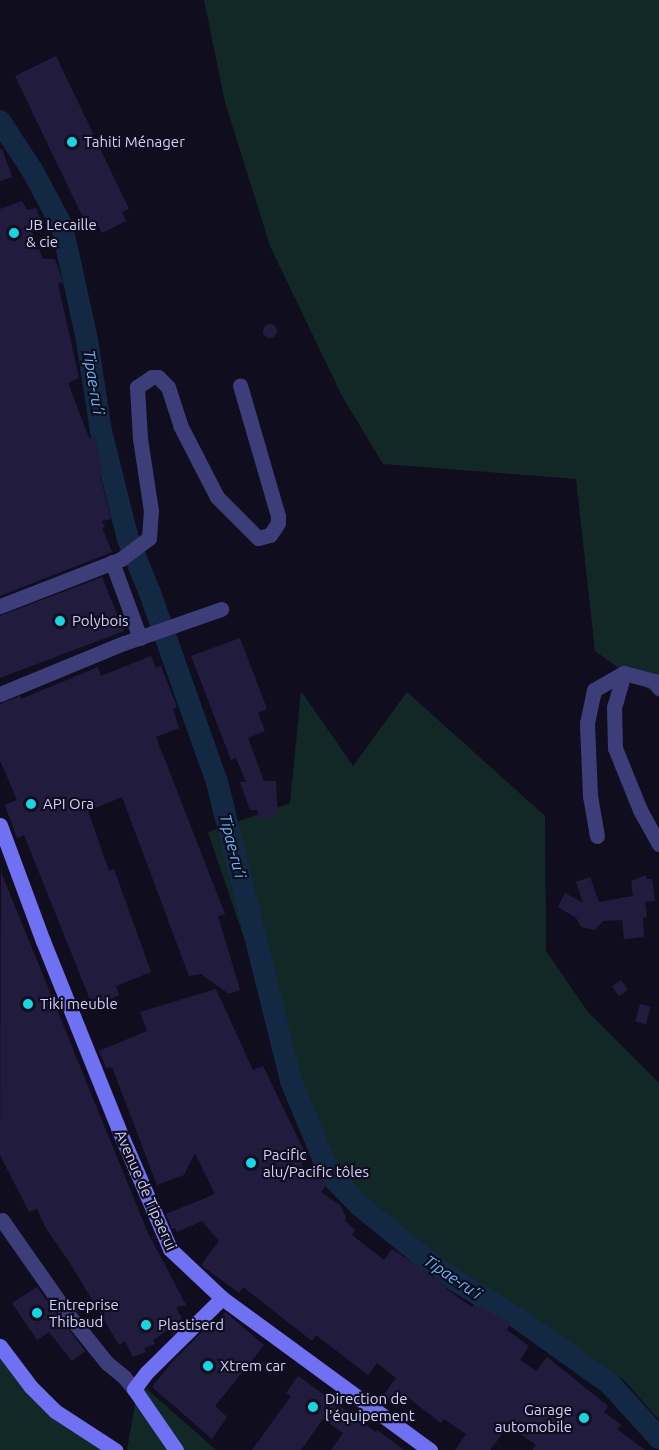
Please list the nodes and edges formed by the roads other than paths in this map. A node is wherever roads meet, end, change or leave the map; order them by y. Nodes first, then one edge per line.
1 (240, 385) dead end
2 (117, 561) junction
3 (0, 606) edge
4 (221, 609) dead end
5 (140, 638) junction
6 (624, 673) junction
7 (659, 688) edge
8 (0, 694) edge
9 (0, 825) edge
10 (597, 836) dead end
11 (659, 844) edge
12 (2, 1220) dead end
13 (222, 1298) junction
14 (0, 1346) edge
15 (134, 1389) junction
16 (115, 1450) edge
17 (176, 1450) edge
18 (430, 1450) edge

1 - 2 street
2 - 3 street
2 - 5 street
4 - 5 street
5 - 8 street
6 - 7 street
6 - 10 street
6 - 11 street
9 - 13 main road, Avenue de Tipaerui
12 - 15 street
13 - 15 main road
13 - 18 main road, Avenue de Tipaerui
14 - 16 main road
15 - 17 main road

